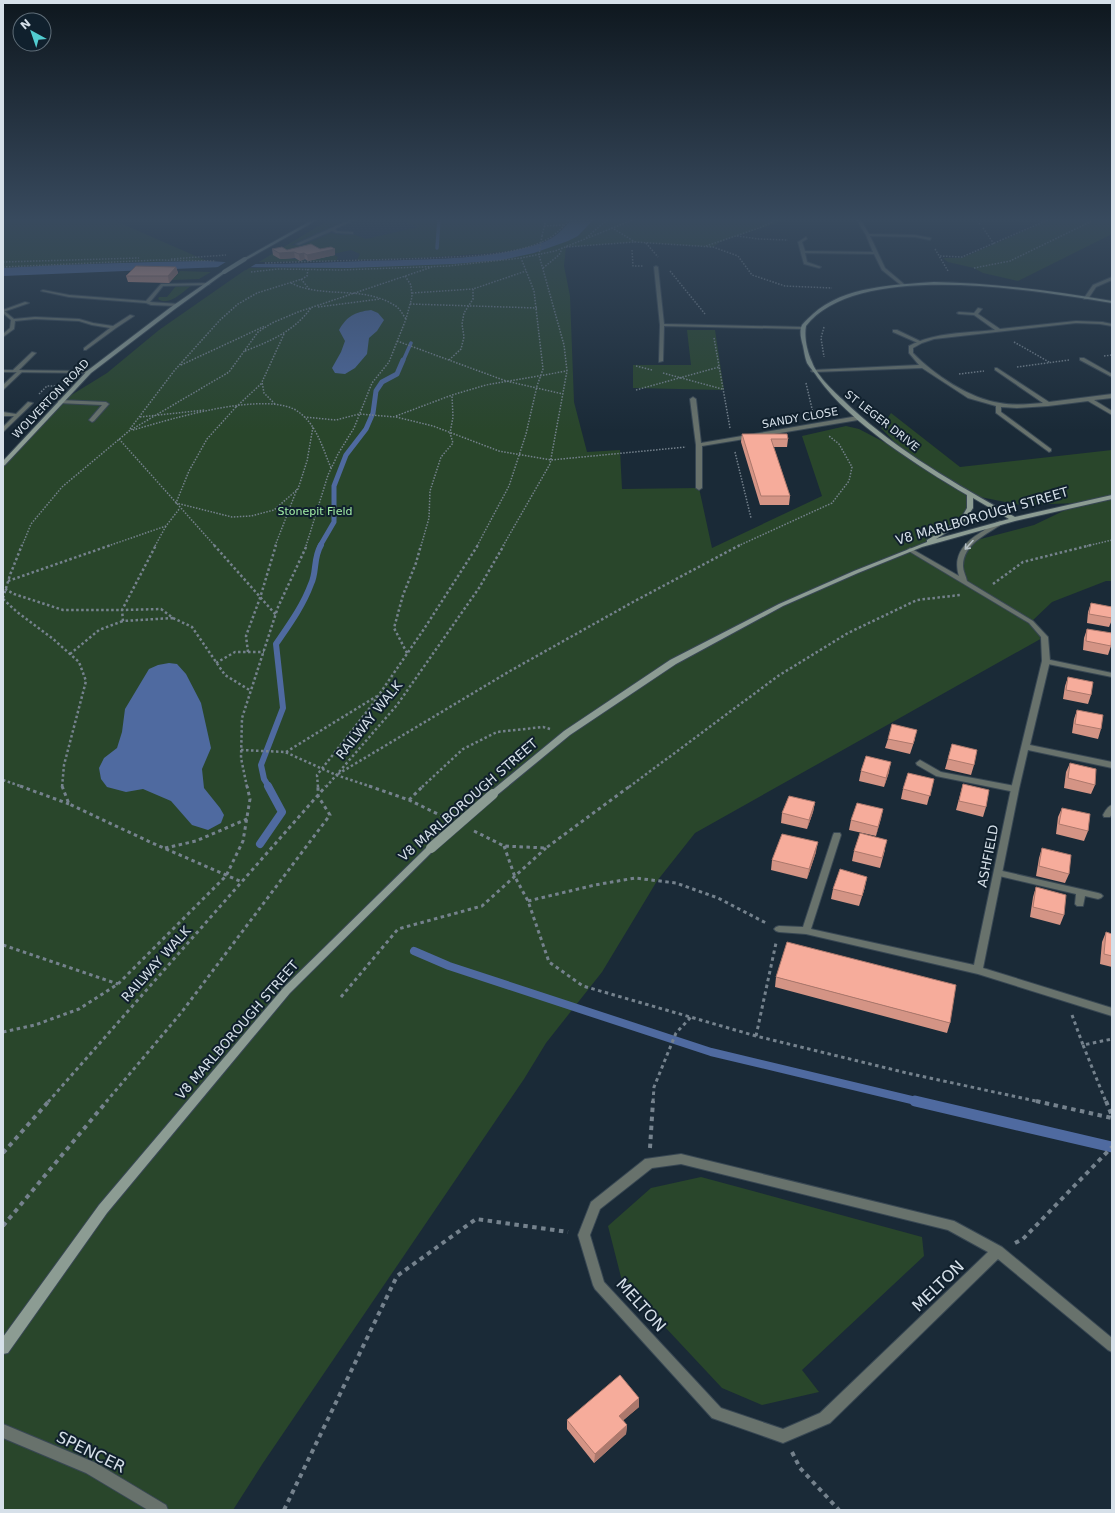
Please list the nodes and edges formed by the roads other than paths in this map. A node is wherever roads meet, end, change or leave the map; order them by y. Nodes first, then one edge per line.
1 (159, 290) edge
2 (200, 290) edge
3 (658, 290) edge
4 (875, 290) edge
5 (1036, 290) edge
6 (1092, 290) edge
7 (43, 291) dead end
8 (1086, 298) junction
9 (147, 302) junction
10 (1112, 302) edge
11 (27, 303) dead end
12 (177, 305) junction
13 (980, 309) dead end
14 (3, 311) edge
15 (959, 313) dead end
16 (975, 314) junction
17 (132, 316) dead end
18 (13, 320) junction
19 (662, 325) junction
20 (1112, 325) edge
21 (114, 327) junction
22 (803, 328) junction
23 (895, 331) dead end
24 (998, 331) junction
25 (3, 336) edge
26 (920, 342) junction
27 (86, 349) dead end
28 (34, 353) dead end
29 (1082, 359) road end
30 (661, 361) dead end
31 (923, 366) junction
32 (997, 369) road end
33 (3, 371) edge
34 (14, 371) junction
35 (21, 371) junction
36 (813, 371) junction
37 (89, 372) junction
38 (1112, 376) edge
39 (3, 388) edge
40 (1112, 396) edge
41 (693, 399) dead end
42 (1089, 399) junction
43 (60, 402) junction
44 (30, 403) dead end
45 (1048, 404) junction
46 (999, 405) junction
47 (1112, 413) edge
48 (3, 414) edge
49 (16, 415) junction
50 (858, 418) junction
51 (92, 420) dead end
52 (3, 430) edge
53 (699, 445) junction
54 (1049, 450) dead end
55 (3, 464) edge
56 (699, 488) dead end
57 (970, 495) junction
58 (1112, 497) edge
59 (1014, 519) junction
60 (1000, 523) junction
61 (920, 546) junction
62 (910, 550) junction
63 (964, 582) junction
64 (1046, 661) junction
65 (1112, 675) edge
66 (1025, 746) junction
67 (920, 763) dead end
68 (1112, 765) edge
69 (1015, 789) junction
70 (837, 835) dead end
71 (998, 873) junction
72 (1081, 893) junction
73 (1098, 896) dead end
74 (1080, 904) dead end
75 (779, 929) road end
76 (806, 932) junction
77 (978, 970) junction
78 (1112, 1012) edge
79 (998, 1251) junction
80 (1112, 1346) edge
81 (3, 1348) edge
82 (3, 1431) edge
83 (161, 1510) edge

1 - 9 street
2 - 12 street, WOLVERTON ROAD
3 - 19 street
4 - 22 street, ST LEGER DRIVE
5 - 8 street, ST LEGER DRIVE
6 - 8 street
7 - 9 street
8 - 10 street, ST LEGER DRIVE
9 - 12 street
11 - 14 street
12 - 37 street, WOLVERTON ROAD
13 - 16 street
14 - 18 street
15 - 16 street
16 - 24 street
17 - 21 street
18 - 21 street
18 - 25 street
19 - 22 street
19 - 30 street
20 - 24 street
21 - 27 street
22 - 36 street, ST LEGER DRIVE
23 - 26 street
24 - 26 street
26 - 31 street
28 - 34 street
29 - 38 street
31 - 36 street
31 - 46 street
32 - 45 street
33 - 34 street
34 - 35 street
35 - 37 street
35 - 39 street
36 - 50 street, ST LEGER DRIVE
37 - 43 street, WOLVERTON ROAD
40 - 42 street
41 - 53 street
42 - 45 street
42 - 47 street
43 - 51 street
43 - 55 street, WOLVERTON ROAD
44 - 49 street
45 - 46 street
46 - 54 street
48 - 49 street
49 - 52 street
50 - 53 street, SANDY CLOSE
50 - 57 street, ST LEGER DRIVE
53 - 56 street
57 - 59 street, ST LEGER DRIVE
57 - 61 street
58 - 59 street, V8 MARLBOROUGH STREET
59 - 60 street, V8 MARLBOROUGH STREET
60 - 61 street, V8 MARLBOROUGH STREET
60 -> 63 street
61 - 62 street, V8 MARLBOROUGH STREET
62 - 63 street, ASHFIELD
62 - 81 street, V8 MARLBOROUGH STREET, bridge
63 - 64 street, ASHFIELD
64 - 65 street
64 - 66 street, ASHFIELD
66 - 68 street
66 - 69 street, ASHFIELD
67 - 69 street
69 - 71 street, ASHFIELD
70 - 76 street
71 - 72 street
71 - 77 street, ASHFIELD
72 - 73 street
72 - 74 street
75 - 76 street
76 - 77 street
77 - 78 street
79 - 79 street, MELTON
79 - 80 street
82 - 83 street, SPENCER

